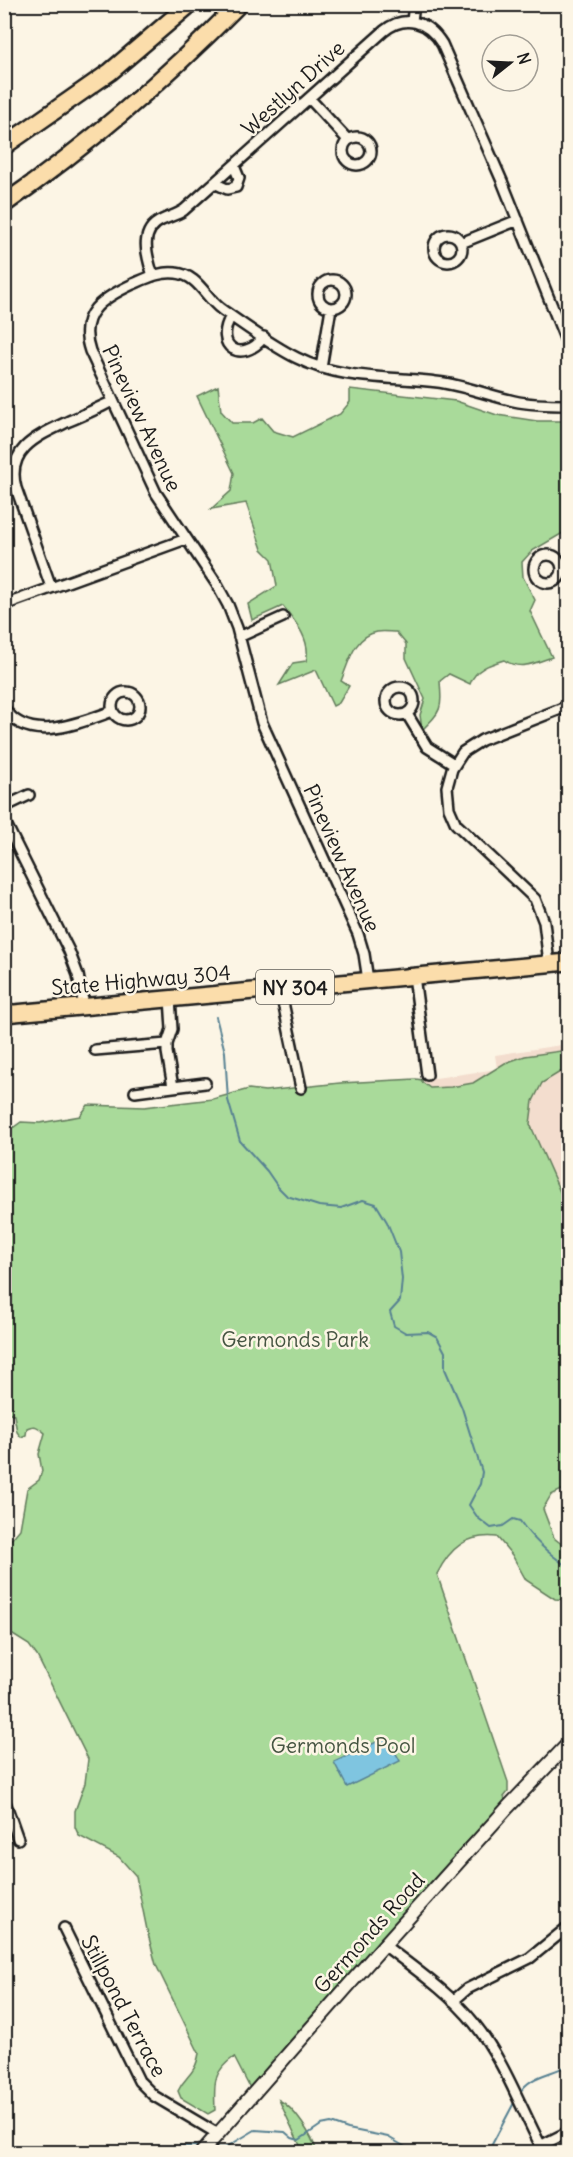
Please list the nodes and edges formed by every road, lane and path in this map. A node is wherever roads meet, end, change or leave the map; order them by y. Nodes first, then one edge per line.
1 (190, 4) edge
2 (239, 4) edge
3 (414, 4) edge
4 (412, 21) junction
5 (309, 98) junction
6 (348, 140) dead end
7 (4, 146) edge
8 (234, 166) junction
9 (214, 183) junction
10 (4, 204) edge
11 (518, 220) junction
12 (461, 243) dead end
13 (153, 276) junction
14 (330, 308) dead end
15 (231, 316) junction
16 (264, 337) junction
17 (568, 346) edge
18 (321, 368) junction
19 (113, 401) junction
20 (568, 405) edge
21 (186, 539) junction
22 (51, 587) junction
23 (4, 605) edge
24 (283, 617) dead end
25 (239, 637) junction
26 (568, 706) edge
27 (4, 708) edge
28 (113, 711) dead end
29 (406, 714) dead end
30 (454, 764) junction
31 (29, 795) dead end
32 (4, 807) edge
33 (4, 820) edge
34 (568, 962) edge
35 (549, 963) junction
36 (414, 976) junction
37 (368, 980) junction
38 (280, 988) junction
39 (170, 998) junction
40 (84, 1006) junction
41 (4, 1014) edge
42 (167, 1044) junction
43 (95, 1050) dead end
44 (427, 1075) dead end
45 (205, 1083) dead end
46 (172, 1087) junction
47 (301, 1088) dead end
48 (135, 1092) dead end
49 (567, 1748) edge
50 (4, 1799) edge
51 (18, 1839) dead end
52 (568, 1927) edge
53 (64, 1928) dead end
54 (384, 1945) junction
55 (453, 2001) junction
56 (568, 2132) edge
57 (218, 2134) junction
58 (542, 2149) edge
59 (202, 2152) edge

1 - 7 highway
2 - 10 highway
3 - 4 street
4 - 5 street, Westlyn Drive
4 - 11 street
5 - 6 street
5 - 8 street, Westlyn Drive
8 - 9 street, Westlyn Drive
8 - 9 street
9 - 13 street, Westlyn Drive
11 - 12 street
11 - 17 street
13 - 15 street, Pineview Avenue
13 - 19 street, Pineview Avenue
14 - 18 street
15 - 16 street, Pineview Avenue
15 - 16 street
16 - 18 street, Pineview Avenue
18 - 20 street, Pineview Avenue
19 - 21 street, Pineview Avenue
19 - 22 street
21 - 22 street
21 - 25 street, Pineview Avenue
22 - 23 street
24 - 25 street
25 - 37 street, Pineview Avenue
26 - 30 street
27 - 28 street
29 - 30 street
30 - 35 street
31 - 32 street
33 - 40 street
34 - 35 main road, State Highway 304 / NY 304
35 - 36 main road, State Highway 304 / NY 304
36 - 37 main road, State Highway 304 / NY 304
36 - 44 street
37 - 38 main road, State Highway 304 / NY 304
38 - 39 main road, State Highway 304 / NY 304
38 - 47 street
39 - 40 main road, State Highway 304 / NY 304
39 - 42 street
40 - 41 main road, State Highway 304 / NY 304
42 - 43 street
42 - 46 street
45 - 46 street
46 - 48 street
49 - 54 street, Germonds Road
50 - 51 street
52 - 55 street
53 - 57 street, Stillpond Terrace
54 - 55 street
54 - 57 street, Germonds Road
55 - 58 street
56 - 58 street
57 - 59 street, Germonds Road

